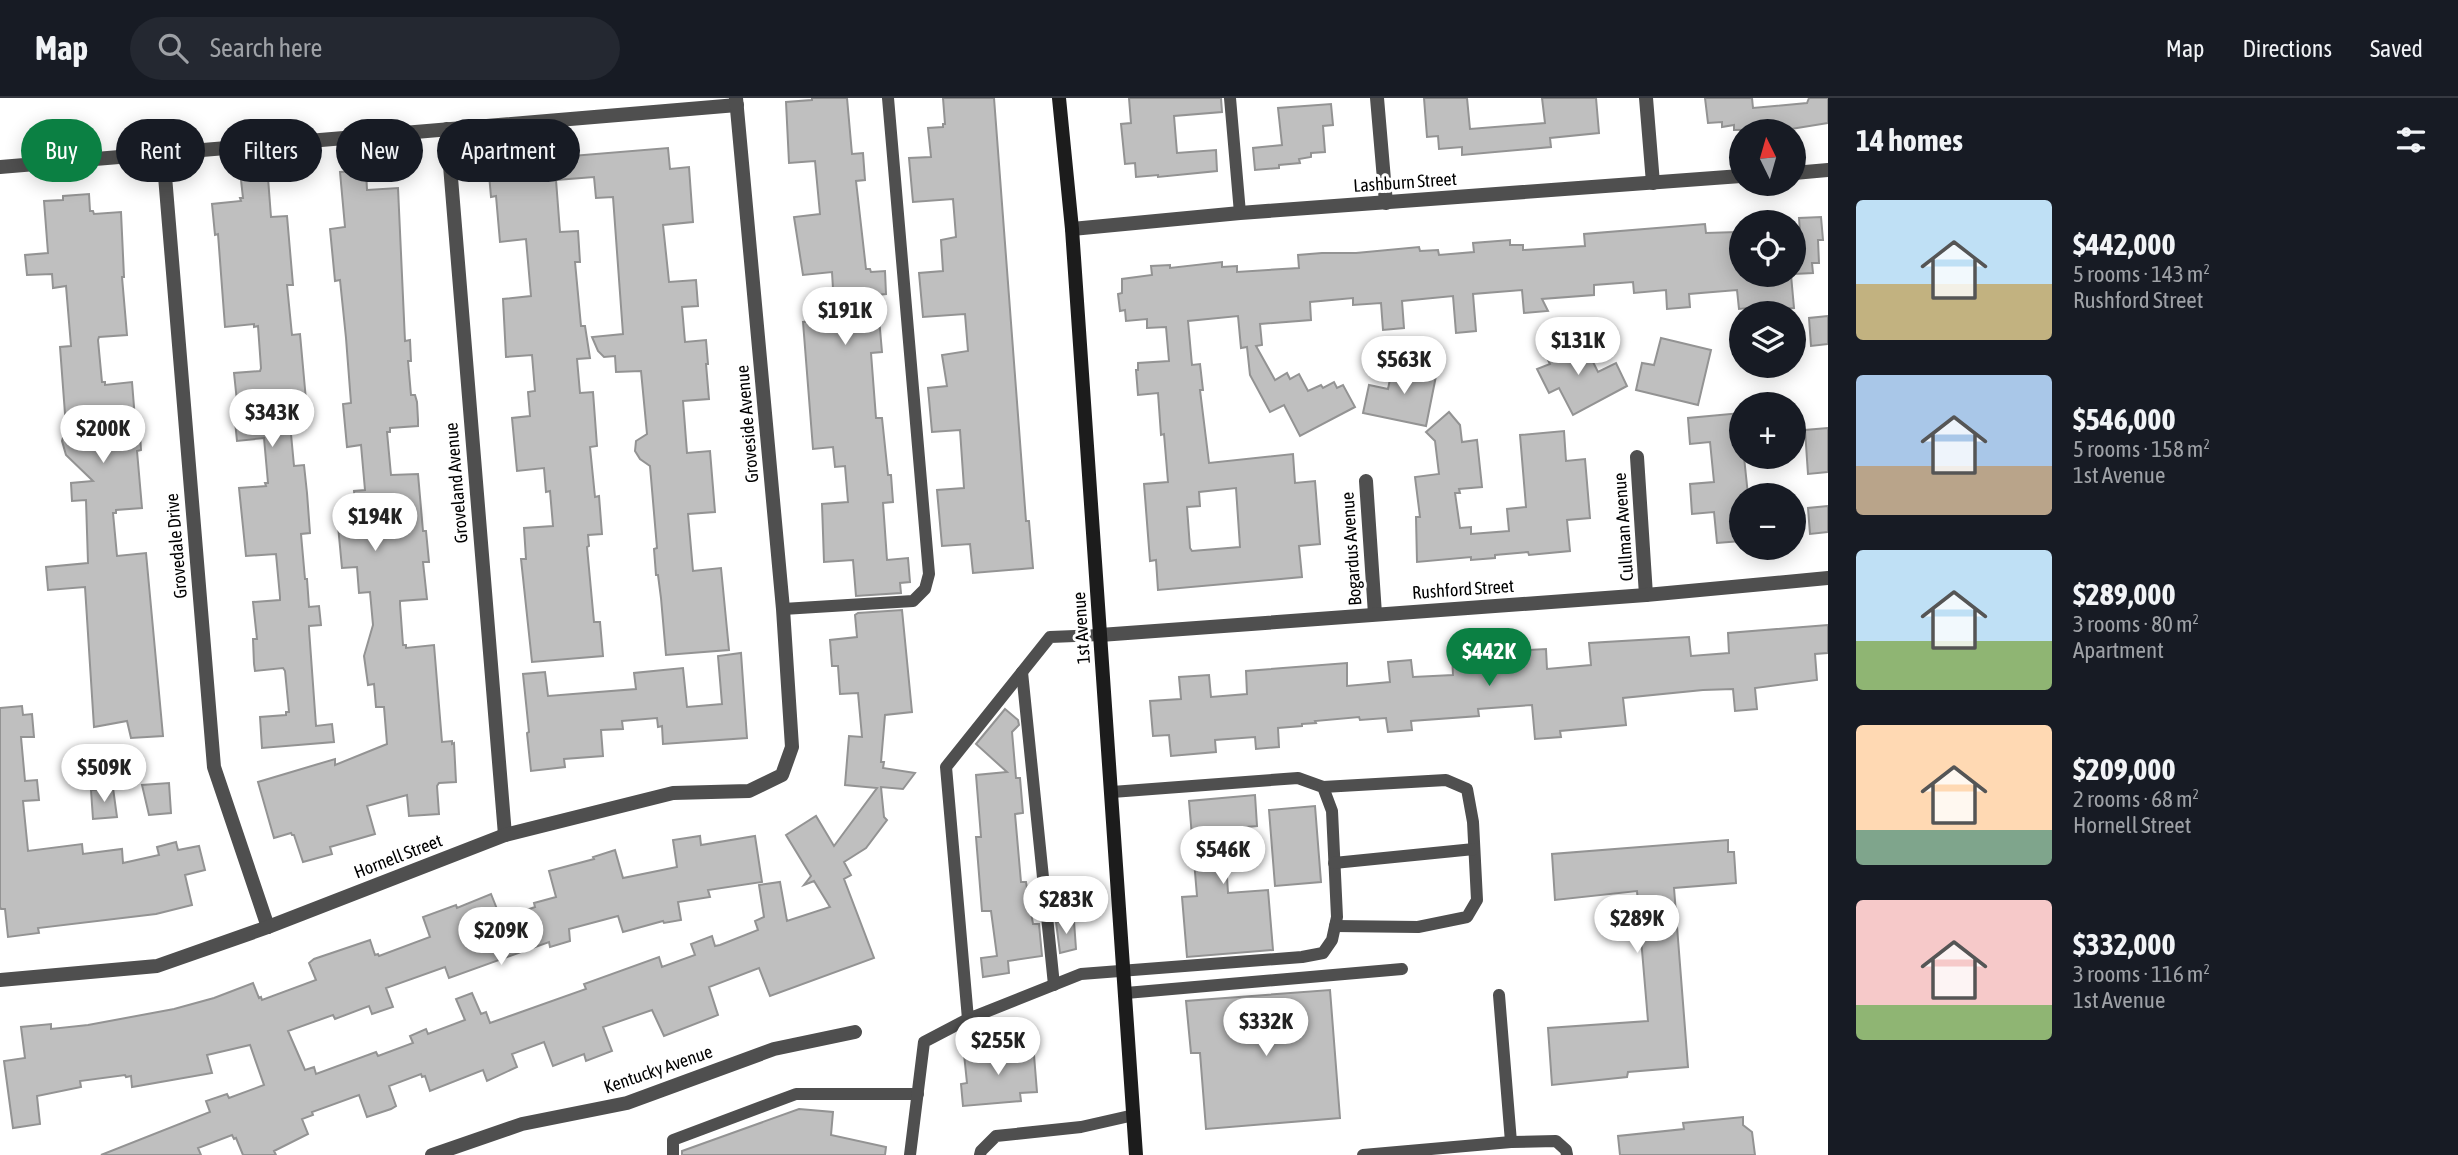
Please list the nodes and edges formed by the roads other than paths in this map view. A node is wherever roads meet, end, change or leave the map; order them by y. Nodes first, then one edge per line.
1 (888, 98) edge
2 (1059, 98) edge
3 (1230, 98) edge
4 (1377, 98) edge
5 (1646, 98) edge
6 (736, 102) edge
7 (554, 119) edge
8 (437, 130) edge
9 (205, 149) edge
10 (116, 156) edge
11 (0, 167) edge
12 (1828, 170) edge
13 (1806, 172) edge
14 (1729, 177) edge
15 (165, 182) edge
16 (451, 182) edge
17 (1653, 183) junction
18 (1386, 203) junction
19 (1240, 213) junction
20 (1072, 229) junction
21 (1637, 457) dead end
22 (1366, 481) dead end
23 (1828, 578) edge
24 (1646, 595) junction
25 (783, 608) junction
26 (1375, 614) junction
27 (1100, 635) junction
28 (1022, 672) junction
29 (792, 747) joint
30 (1323, 787) junction
31 (1112, 792) junction
32 (505, 835) junction
33 (1474, 849) junction
34 (1334, 863) junction
35 (1335, 926) junction
36 (268, 928) junction
37 (1402, 969) dead end
38 (1125, 970) junction
39 (0, 981) edge
40 (1054, 985) junction
41 (1126, 993) junction
42 (1499, 995) dead end
43 (968, 1019) junction
44 (855, 1032) dead end
45 (918, 1094) junction
46 (1134, 1115) junction
47 (1511, 1142) junction
48 (432, 1155) edge
49 (673, 1155) edge
50 (910, 1155) edge
51 (980, 1155) edge
52 (1136, 1155) edge
53 (1363, 1155) edge
54 (1567, 1155) edge

1 - 25 lane
2 - 20 main road, 1st Avenue
3 - 19 lane
4 - 18 street
5 - 17 street
6 - 7 street
6 - 25 street, Groveside Avenue
8 - 9 street
10 - 11 street
12 - 13 street
14 - 17 street, Lashburn Street
15 - 36 street, Grovedale Drive
16 - 32 street, Groveland Avenue
17 - 18 street, Lashburn Street
18 - 19 street, Lashburn Street
19 - 20 street, Lashburn Street
20 - 27 main road, 1st Avenue
21 - 24 street, Cullman Avenue
22 - 26 street, Bogardus Avenue
23 - 24 street, Rushford Street
24 - 26 street, Rushford Street
25 - 29 street, Groveside Avenue
26 - 27 street, Rushford Street
27 - 28 lane
27 - 31 main road, 1st Avenue
28 - 40 lane
28 - 43 lane
29 - 32 street, Hornell Street
30 - 31 lane
30 - 33 lane
30 - 34 lane
31 - 38 main road, 1st Avenue
32 - 36 street, Hornell Street
33 - 34 lane
33 - 35 lane
34 - 35 lane
35 - 38 lane
36 - 39 street, Hornell Street
37 - 41 lane
38 - 40 lane
38 - 41 main road, 1st Avenue
40 - 43 lane
41 - 46 main road, 1st Avenue
42 - 47 lane
43 - 45 lane
44 - 48 street, Kentucky Avenue
45 - 49 lane
45 - 50 lane
46 - 51 lane
46 - 52 main road, 1st Avenue
47 - 53 lane
47 - 54 lane

